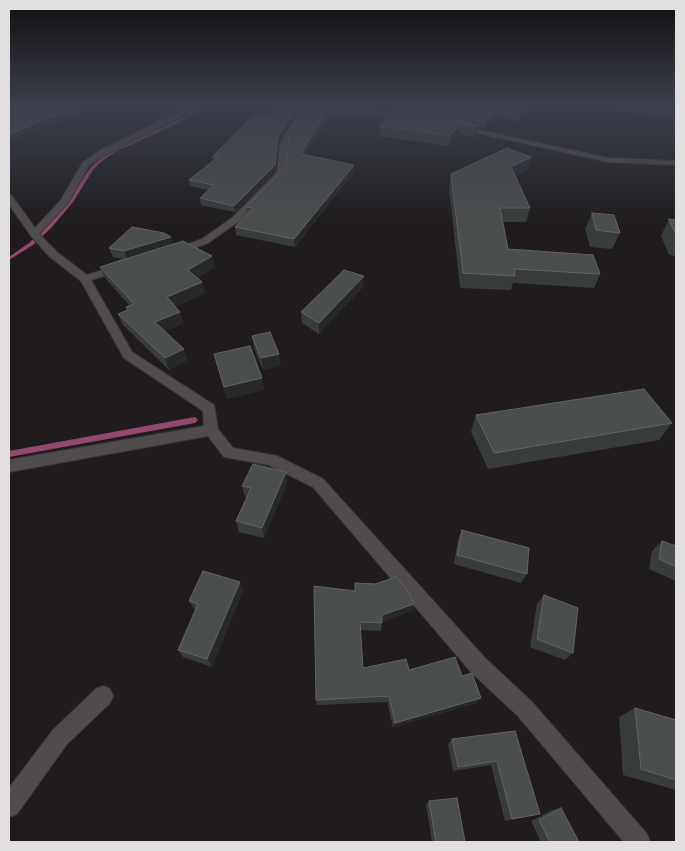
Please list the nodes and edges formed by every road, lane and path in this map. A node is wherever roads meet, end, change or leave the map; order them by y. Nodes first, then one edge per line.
1 (117, 146) edge
2 (284, 146) edge
3 (545, 146) edge
4 (676, 163) edge
5 (9, 198) edge
6 (37, 237) junction
7 (168, 254) edge
8 (132, 264) edge
9 (85, 279) junction
10 (210, 430) junction
11 (9, 466) edge
12 (103, 696) dead end
13 (9, 806) edge
14 (639, 842) edge

1 - 6 street
2 - 7 street
3 - 4 street
5 - 6 street
6 - 9 street
8 - 9 street
9 - 10 street
10 - 11 street
10 - 14 street
12 - 13 street

